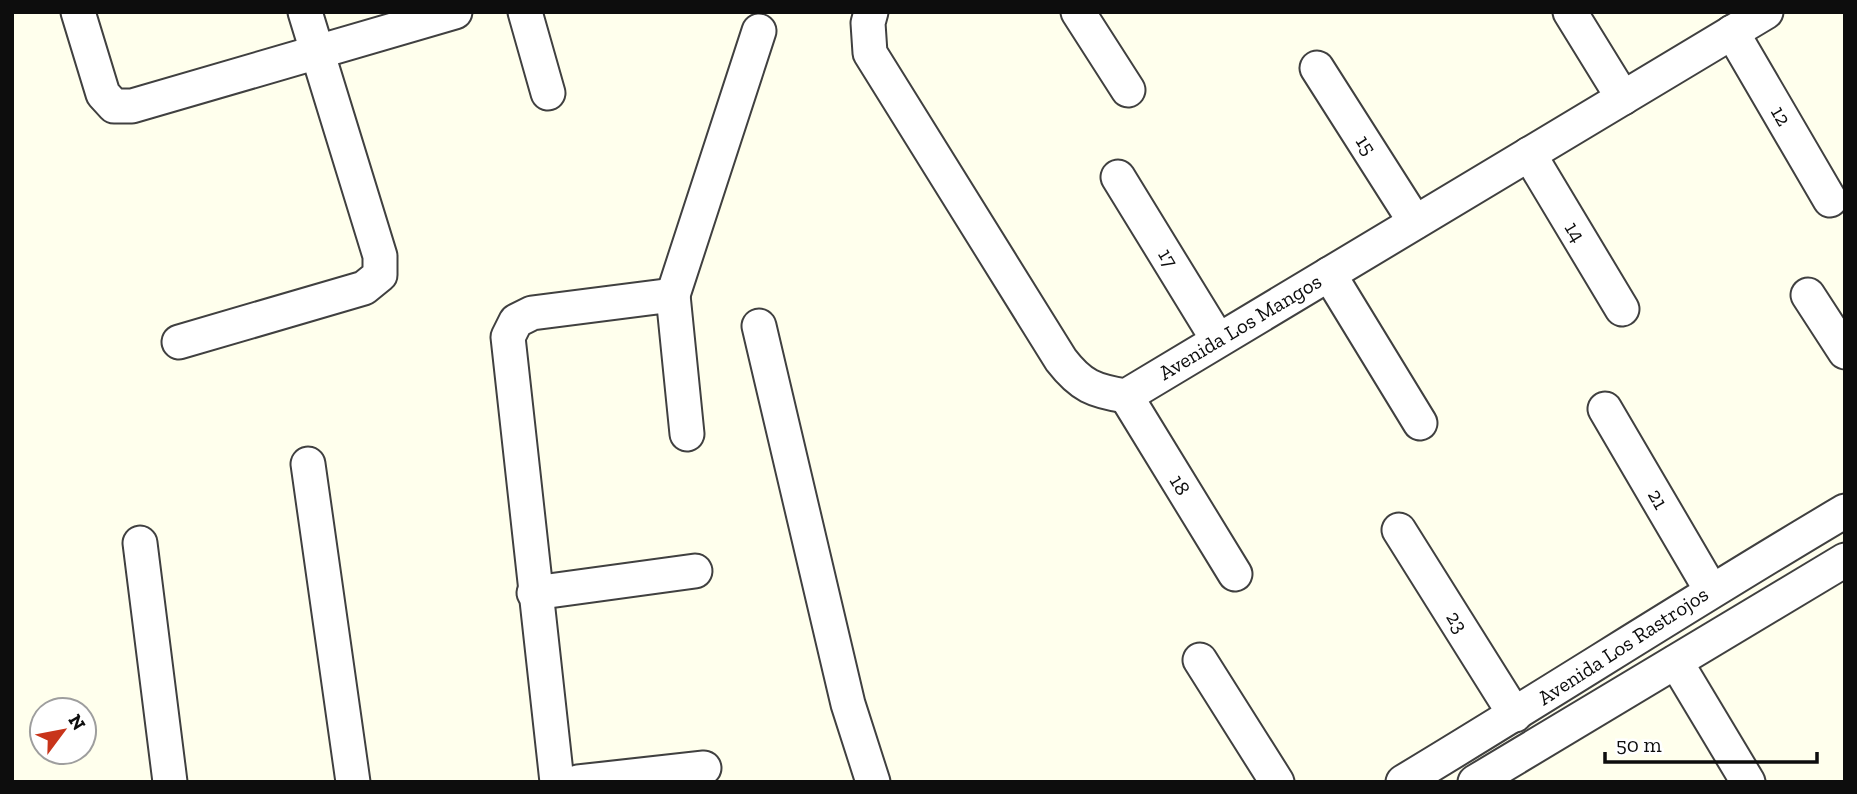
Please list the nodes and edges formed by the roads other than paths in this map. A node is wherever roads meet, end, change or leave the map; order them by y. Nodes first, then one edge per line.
1 (78, 12) edge
2 (305, 12) edge
3 (455, 12) edge
4 (525, 12) edge
5 (871, 12) edge
6 (1078, 12) edge
7 (1570, 12) edge
8 (1766, 12) edge
9 (759, 31) dead end
10 (1732, 32) junction
11 (316, 51) junction
12 (1317, 68) dead end
13 (1128, 90) dead end
14 (548, 93) dead end
15 (1622, 98) junction
16 (1529, 154) junction
17 (1118, 177) dead end
18 (1830, 200) dead end
19 (1415, 222) junction
20 (1329, 274) junction
21 (673, 295) junction
22 (1808, 295) dead end
23 (1622, 309) dead end
24 (760, 326) dead end
25 (1218, 340) junction
26 (179, 342) dead end
27 (1845, 352) edge
28 (1126, 396) junction
29 (1605, 409) dead end
30 (1420, 423) dead end
31 (687, 434) dead end
32 (308, 464) dead end
33 (1845, 511) edge
34 (1399, 530) dead end
35 (140, 543) dead end
36 (1845, 560) edge
37 (695, 571) dead end
38 (1234, 574) dead end
39 (1711, 590) junction
40 (534, 593) junction
41 (1200, 660) dead end
42 (1676, 662) junction
43 (1515, 715) junction
44 (704, 768) dead end
45 (170, 782) edge
46 (353, 782) edge
47 (557, 782) edge
48 (578, 782) edge
49 (873, 782) edge
50 (1277, 782) edge
51 (1403, 782) edge
52 (1475, 782) edge
53 (1748, 782) edge

1 - 11 street
2 - 11 street
3 - 11 street
4 - 14 street
5 - 28 street
6 - 13 street
7 - 15 street
8 - 10 street, Avenida Los Mangos
9 - 21 street
10 - 15 street, Avenida Los Mangos
10 - 18 street, 12
11 - 26 street
12 - 19 street, 15
15 - 16 street, Avenida Los Mangos
16 - 19 street, Avenida Los Mangos
16 - 23 street, 14
17 - 25 street, 17
19 - 20 street, Avenida Los Mangos
20 - 25 street, Avenida Los Mangos
20 - 30 street
21 - 31 street
21 - 40 street
22 - 27 street
24 - 49 street
25 - 28 street, Avenida Los Mangos
28 - 38 street, 18
29 - 39 street, 21
32 - 46 street
33 - 39 street, Avenida Los Rastrojos
34 - 43 street, 23
35 - 45 street
36 - 42 street, Avenida Los Rastrojos
37 - 40 street
39 - 43 street, Avenida Los Rastrojos
40 - 47 street
41 - 50 street
42 - 52 street, Avenida Los Rastrojos
42 - 53 street
43 - 51 street, Avenida Los Rastrojos
44 - 48 street

